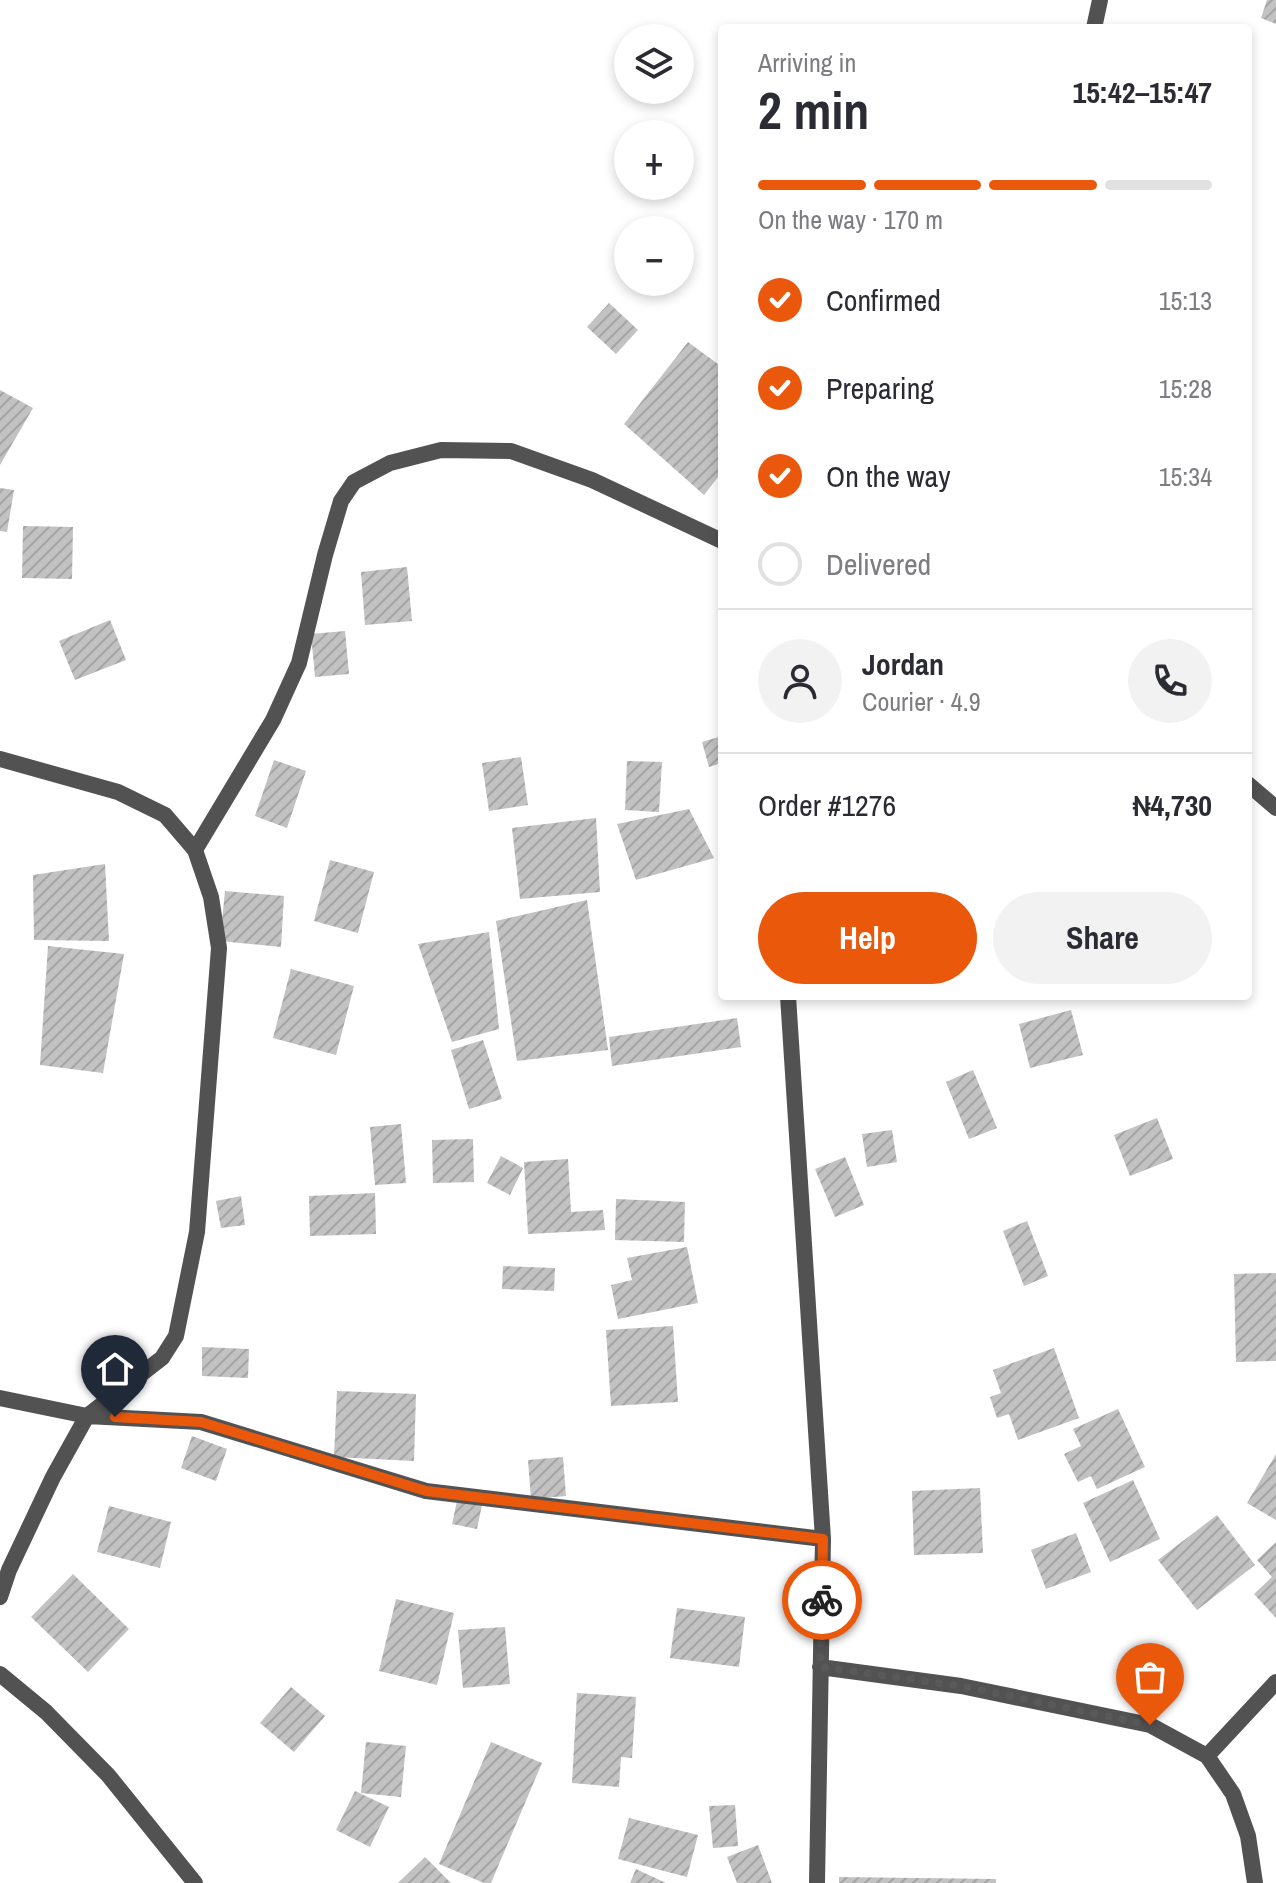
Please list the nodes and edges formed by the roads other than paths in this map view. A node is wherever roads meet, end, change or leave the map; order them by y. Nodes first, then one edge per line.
1 (1100, 0) edge
2 (1095, 24) edge
3 (718, 539) edge
4 (0, 759) edge
5 (1252, 787) edge
6 (1276, 808) edge
7 (195, 850) junction
8 (788, 1000) edge
9 (0, 1398) edge
10 (87, 1416) junction
11 (823, 1539) junction
12 (0, 1597) edge
13 (820, 1667) junction
14 (0, 1674) edge
15 (1276, 1682) edge
16 (1207, 1756) junction
17 (195, 1883) edge
18 (817, 1883) edge
19 (1255, 1883) edge

1 - 2 street
3 - 7 street
4 - 7 street
5 - 6 street
7 - 10 street
8 - 11 street
9 - 10 street
10 - 11 street
10 - 12 street
11 - 13 street
13 - 16 street
13 - 18 street
14 - 17 street
15 - 16 street
16 - 19 street

